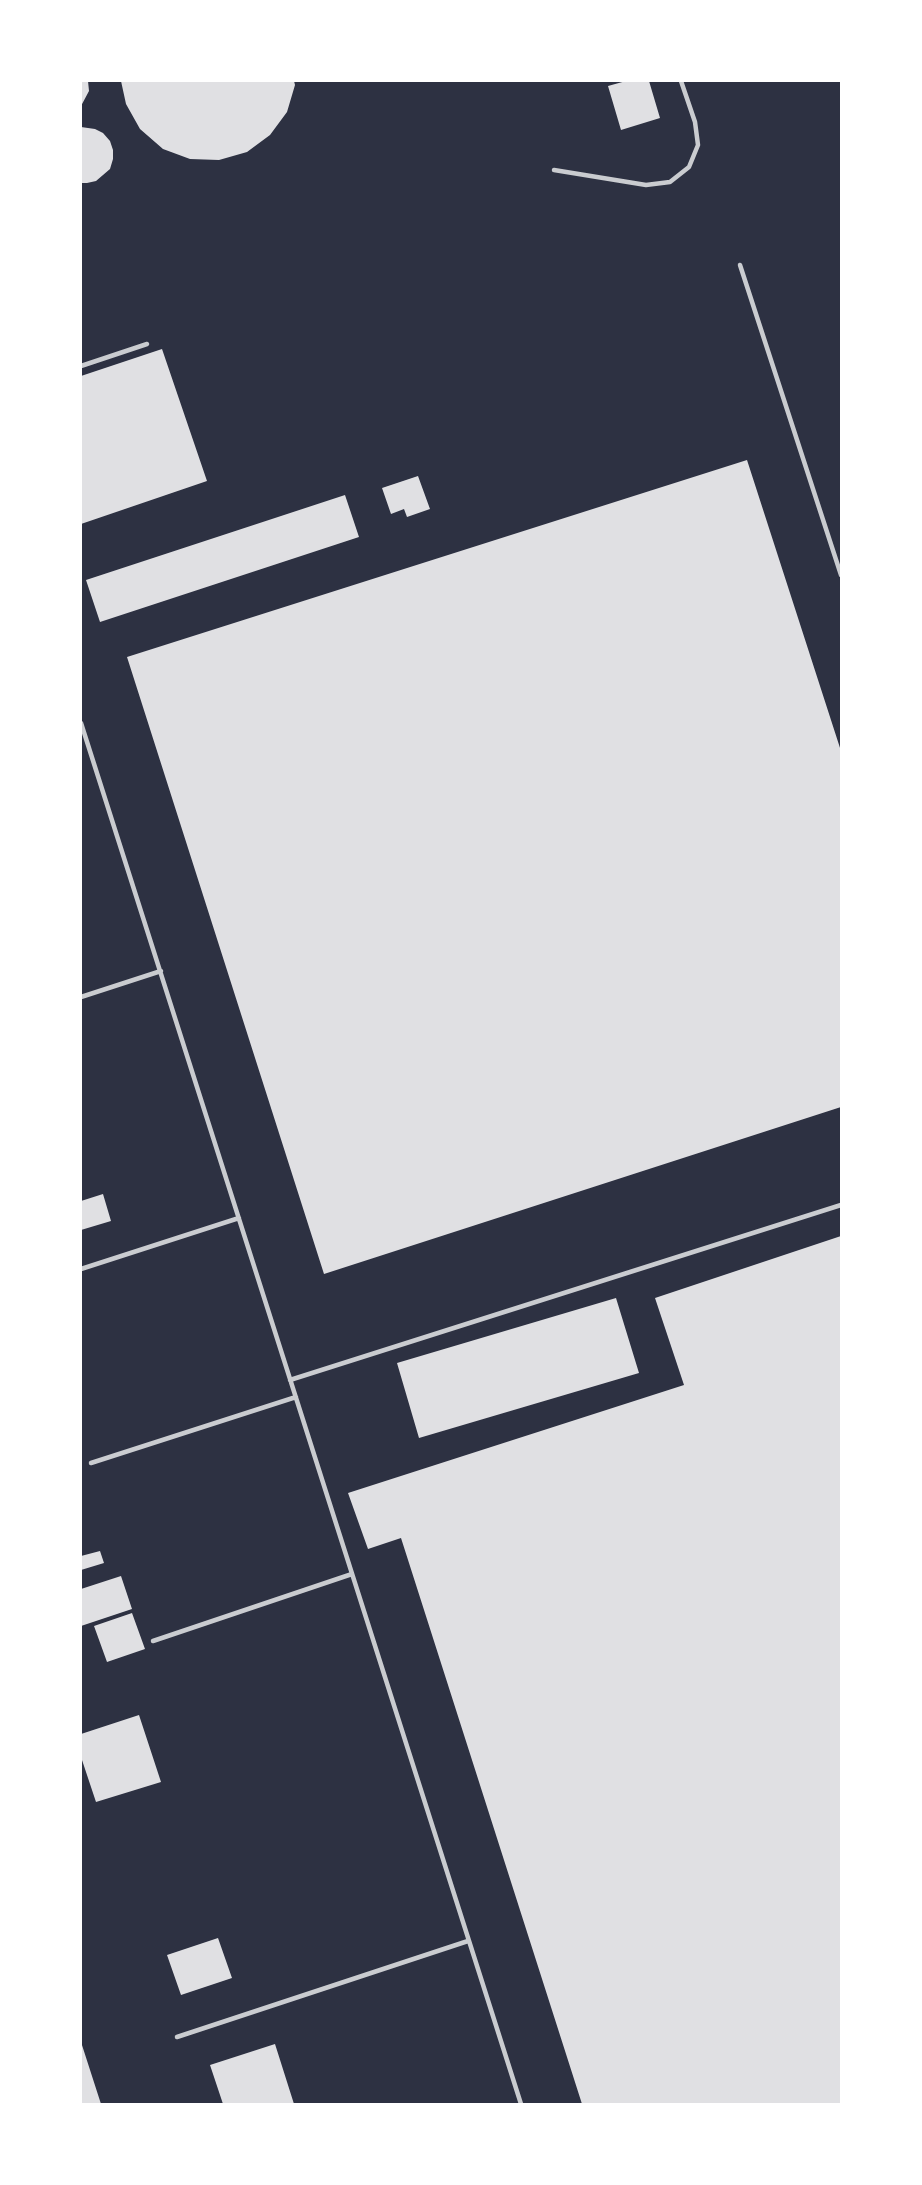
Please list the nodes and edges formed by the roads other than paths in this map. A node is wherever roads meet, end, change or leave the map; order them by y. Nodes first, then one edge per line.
1 (681, 81) edge
2 (554, 170) dead end
3 (740, 265) dead end
4 (147, 344) dead end
5 (81, 366) edge
6 (841, 575) edge
7 (81, 723) edge
8 (161, 971) junction
9 (81, 996) edge
10 (841, 1205) edge
11 (239, 1218) junction
12 (81, 1269) edge
13 (291, 1380) junction
14 (296, 1397) junction
15 (91, 1463) dead end
16 (352, 1574) junction
17 (153, 1641) dead end
18 (468, 1941) junction
19 (177, 2037) dead end
20 (521, 2104) edge

1 - 2 lane
3 - 6 lane
4 - 5 lane
7 - 8 lane
8 - 9 lane
8 - 11 lane
10 - 13 lane
11 - 12 lane
11 - 13 lane
13 - 14 lane
14 - 15 lane
14 - 16 lane
16 - 17 lane
16 - 18 lane
18 - 19 lane
18 - 20 lane

